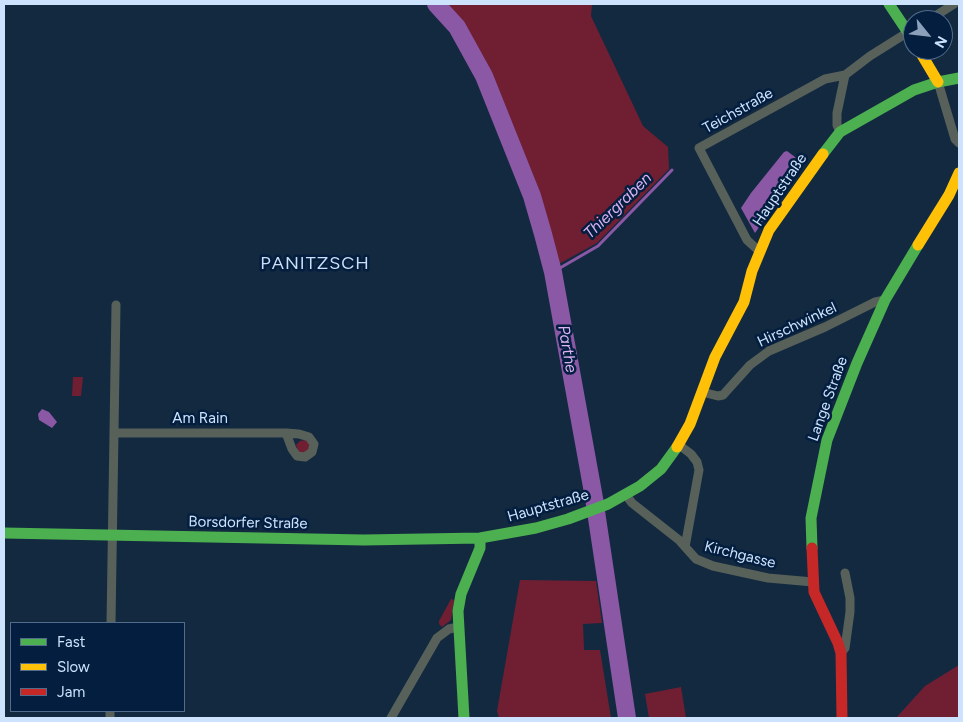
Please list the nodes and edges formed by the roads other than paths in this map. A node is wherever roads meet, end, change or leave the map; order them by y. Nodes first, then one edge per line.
1 (889, 4) edge
2 (903, 23) edge
3 (903, 38) edge
4 (925, 60) edge
5 (845, 75) junction
6 (959, 78) edge
7 (938, 82) junction
8 (840, 132) junction
9 (959, 143) edge
10 (959, 173) edge
11 (759, 251) junction
12 (885, 300) junction
13 (116, 305) dead end
14 (702, 392) junction
15 (114, 432) junction
16 (286, 433) dead end
17 (678, 445) junction
18 (626, 495) junction
19 (4, 533) edge
20 (112, 536) junction
21 (486, 537) junction
22 (685, 547) junction
23 (845, 572) dead end
24 (813, 582) junction
25 (111, 622) edge
26 (458, 627) junction
27 (841, 653) junction
28 (390, 718) edge
29 (464, 718) edge
30 (842, 718) edge

1 - 2 street
3 - 5 street, Teichstraße
4 - 7 street
5 - 8 street
5 - 11 street, Teichstraße
6 - 7 street, Hauptstraße
7 - 8 street, Hauptstraße
7 - 9 street
8 - 11 street, Hauptstraße
10 - 12 street, Lange Straße
11 - 14 street, Hauptstraße
12 - 14 street, Hirschwinkel
12 - 24 street, Lange Straße
13 - 15 street
14 - 17 street, Hauptstraße
15 - 16 street, Am Rain
15 - 20 street
17 - 18 street, Hauptstraße
17 - 22 street
18 - 21 street, Hauptstraße
18 - 22 street, Kirchgasse
19 - 20 street, Borsdorfer Straße
20 - 21 street, Borsdorfer Straße
20 - 25 street
21 - 26 street
22 - 24 street, Kirchgasse
23 - 27 street, Lange Straße
24 - 27 street, Lange Straße
26 - 28 street
26 - 29 street
27 - 30 street, Lange Straße

